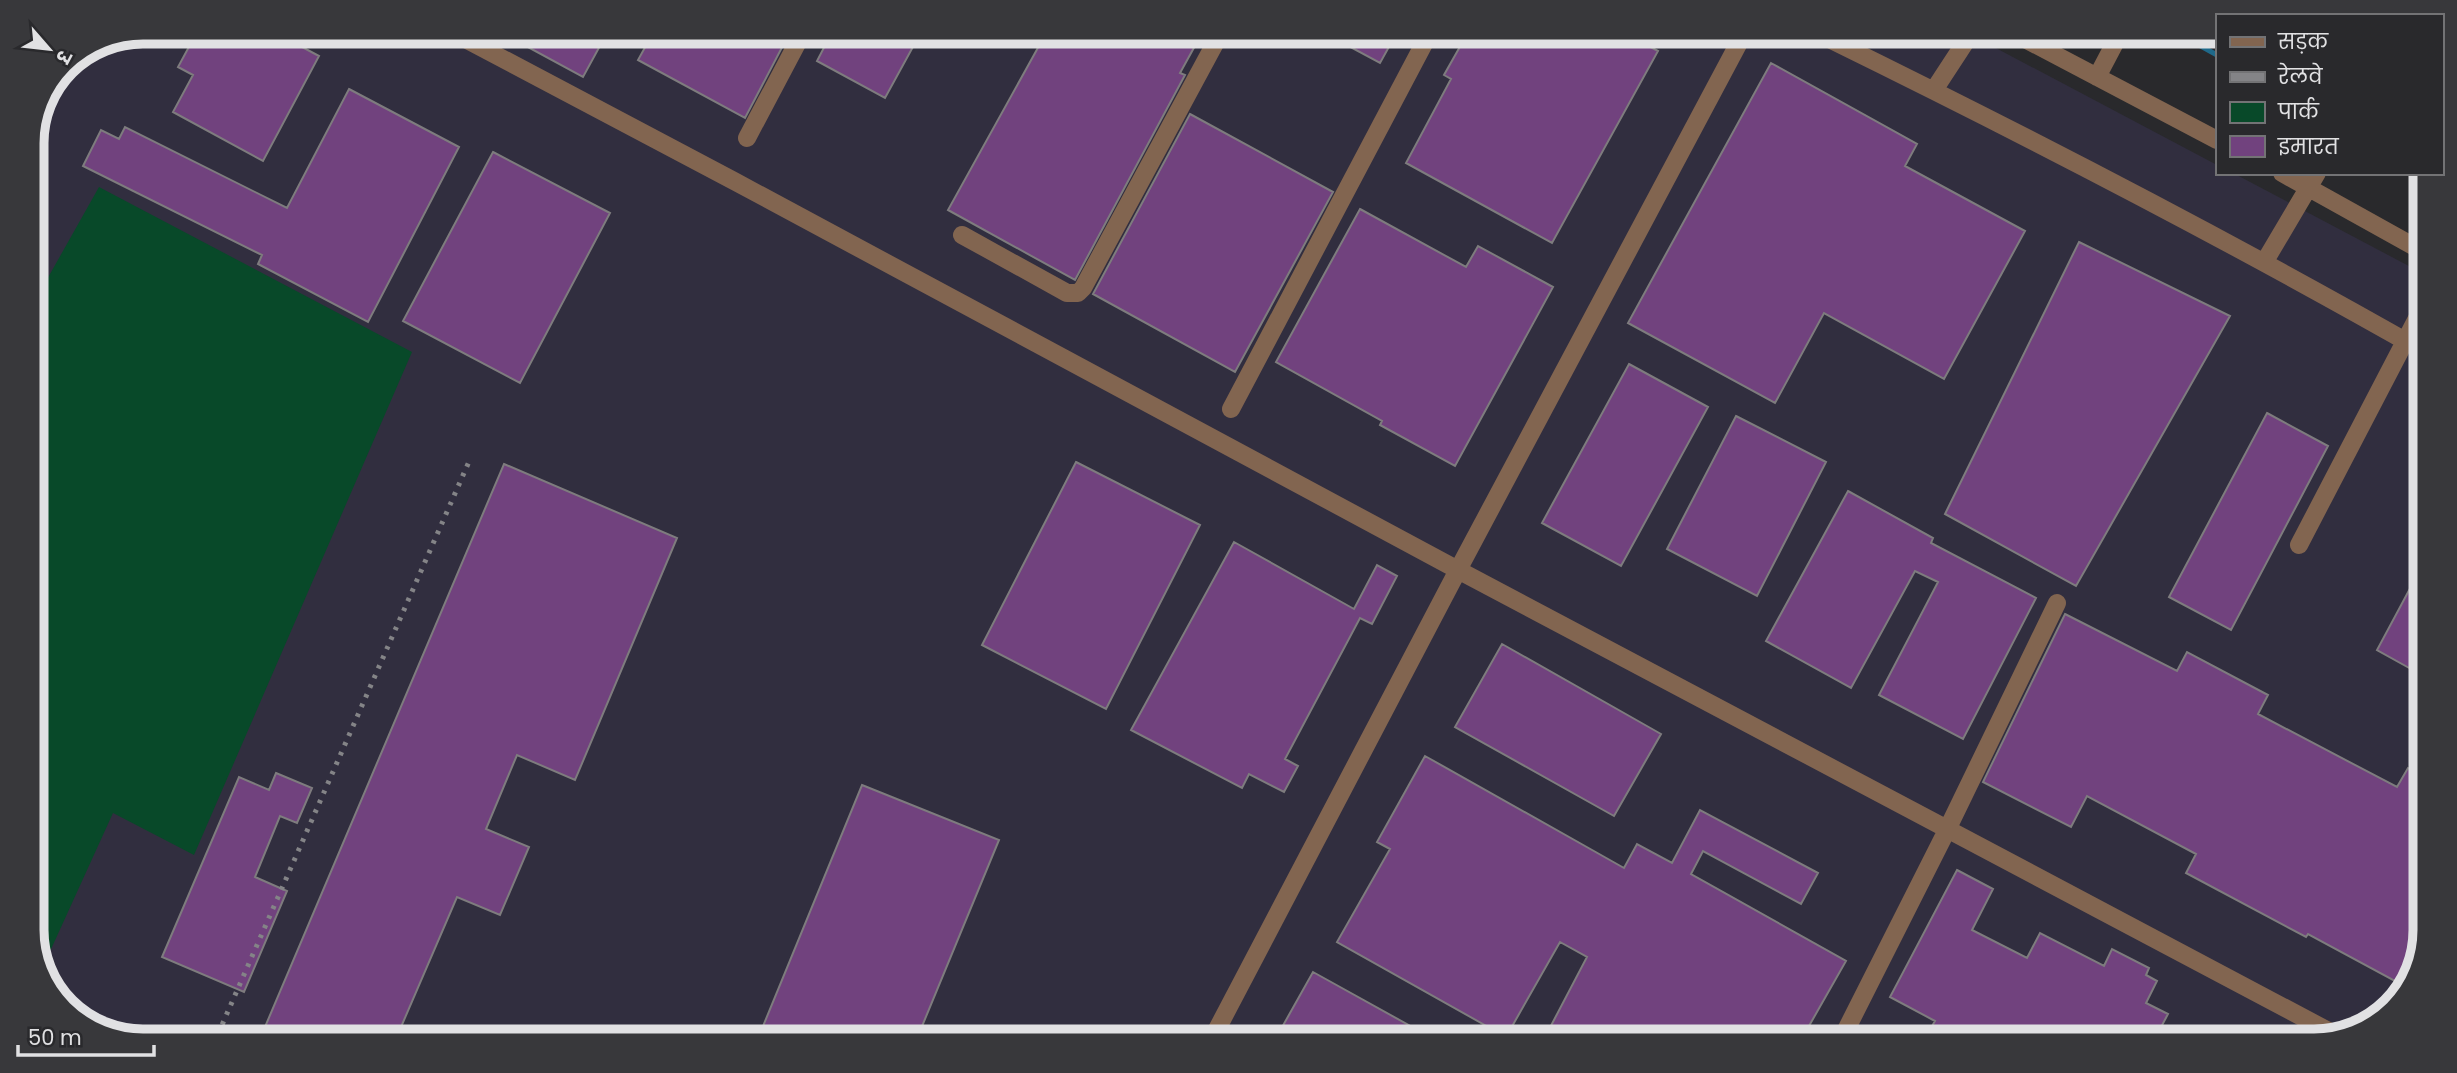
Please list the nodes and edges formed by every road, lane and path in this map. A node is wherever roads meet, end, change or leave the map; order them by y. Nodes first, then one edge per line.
1 (475, 44) edge
2 (797, 44) edge
3 (1215, 44) edge
4 (1424, 44) edge
5 (1738, 44) edge
6 (1839, 44) edge
7 (1964, 44) edge
8 (2036, 44) edge
9 (2114, 44) edge
10 (2097, 77) junction
11 (1934, 90) junction
12 (747, 138) dead end
13 (2216, 139) edge
14 (2289, 175) edge
15 (2314, 181) edge
16 (962, 235) dead end
17 (2413, 244) edge
18 (2265, 261) junction
19 (2413, 327) edge
20 (2406, 341) junction
21 (2413, 345) edge
22 (1231, 409) dead end
23 (2299, 545) dead end
24 (1458, 570) junction
25 (2057, 603) dead end
26 (1947, 830) junction
27 (2323, 1028) edge
28 (1217, 1029) edge
29 (1847, 1029) edge

1 - 24 street
2 - 12 street
3 - 16 street
4 - 22 street
5 - 24 street
6 - 11 street
7 - 11 street
8 - 10 street
9 - 10 street
10 - 13 street
11 - 18 street
14 - 15 street
15 - 17 street
15 - 18 street
18 - 20 street
19 - 20 street
20 - 21 street
20 - 23 street
24 - 26 street
24 - 28 street
25 - 26 street
26 - 27 street
26 - 29 street

